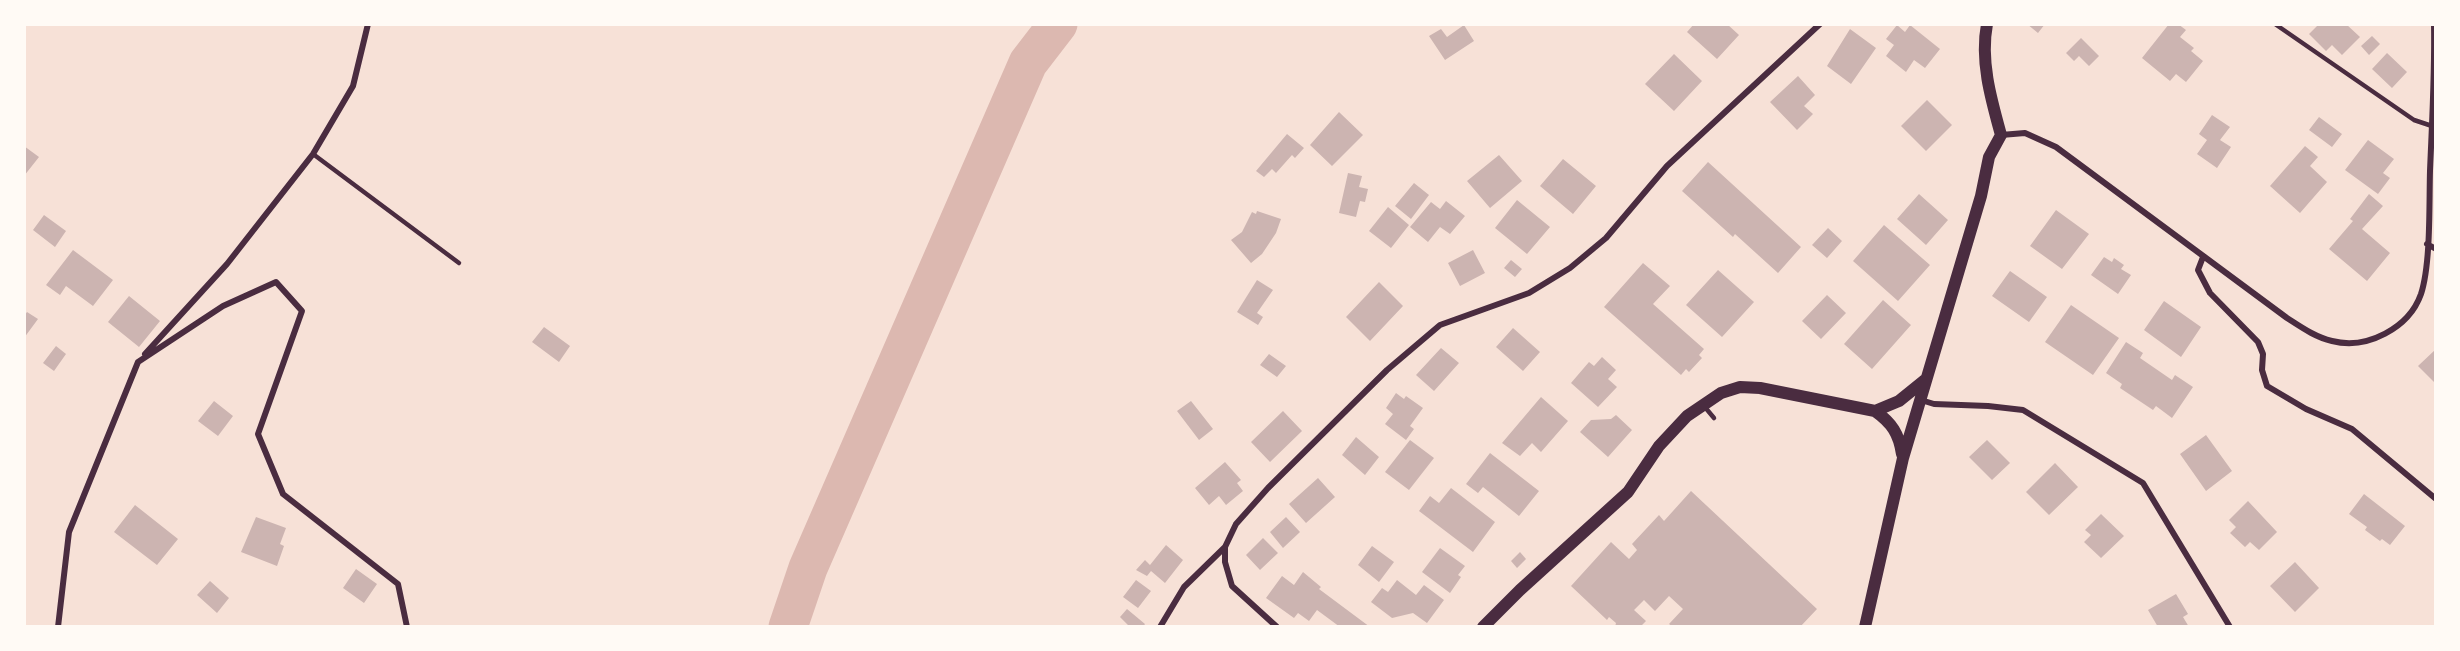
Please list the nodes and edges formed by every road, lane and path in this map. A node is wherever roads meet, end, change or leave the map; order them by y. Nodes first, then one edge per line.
1 (368, 24) edge
2 (1820, 24) edge
3 (1988, 24) edge
4 (2275, 24) edge
5 (2434, 24) edge
6 (2432, 126) junction
7 (2001, 135) junction
8 (313, 154) junction
9 (2427, 244) junction
10 (2436, 249) edge
11 (2203, 256) junction
12 (459, 263) dead end
13 (138, 362) junction
14 (1926, 379) junction
15 (1920, 400) junction
16 (1703, 405) junction
17 (1875, 411) junction
18 (1714, 418) dead end
19 (1903, 458) junction
20 (2436, 499) edge
21 (1225, 547) junction
22 (58, 627) edge
23 (407, 627) edge
24 (1160, 627) edge
25 (1277, 627) edge
26 (1484, 627) edge
27 (1866, 627) edge
28 (2230, 627) edge

1 - 8 street
2 - 21 street
3 - 7 main road
4 - 6 lane
5 - 6 street
6 - 9 street
7 - 11 street
7 - 14 main road
8 - 12 lane
8 - 13 street
9 - 10 street
9 - 11 street
11 - 20 street
13 - 22 street
13 - 23 street
14 - 15 main road
14 - 17 main road
15 - 19 main road
15 - 28 street
16 - 17 main road
16 - 18 lane
16 - 26 main road
17 - 19 main road
19 - 27 main road
21 - 24 street
21 - 25 street

